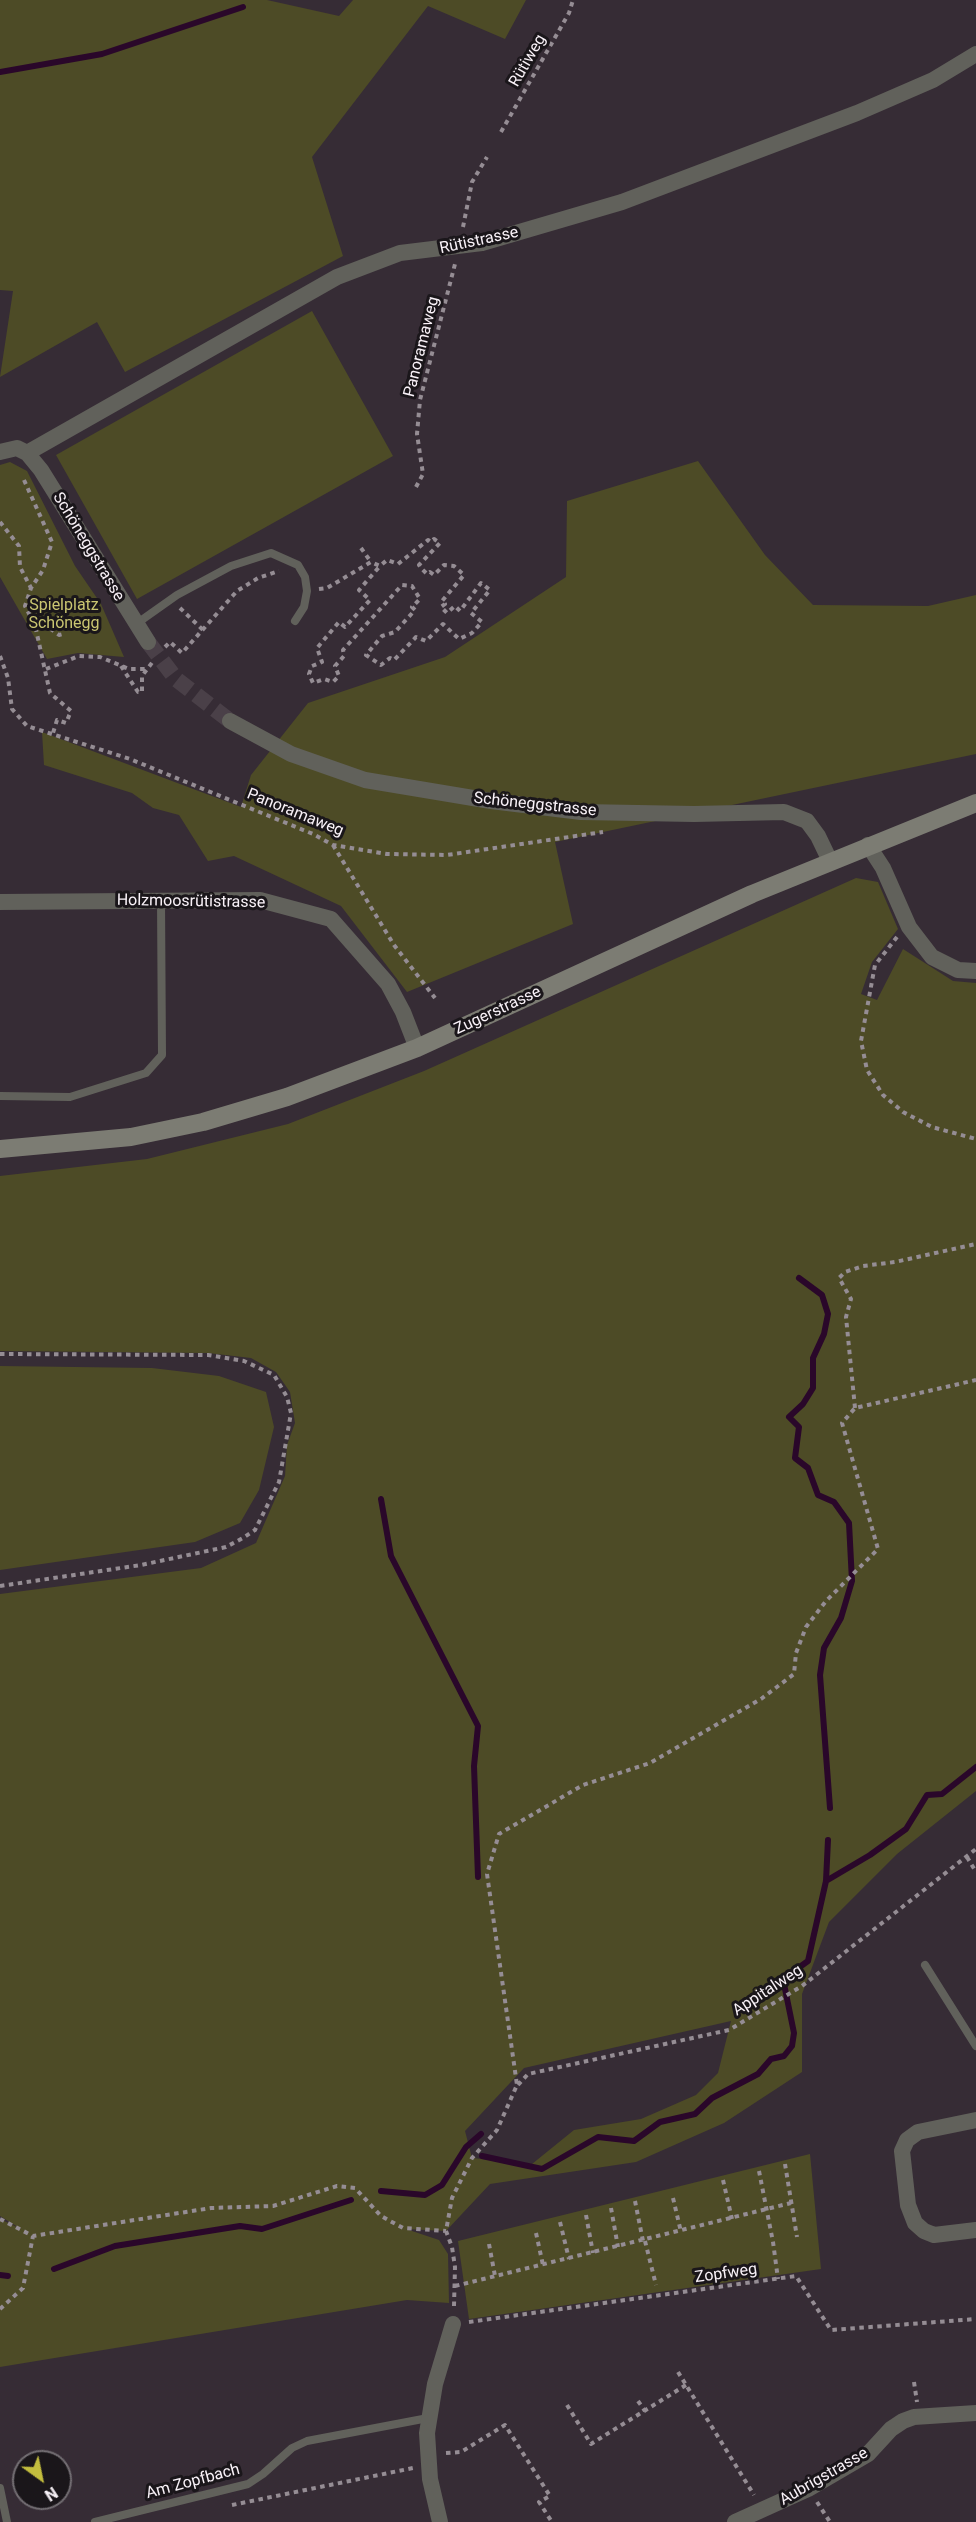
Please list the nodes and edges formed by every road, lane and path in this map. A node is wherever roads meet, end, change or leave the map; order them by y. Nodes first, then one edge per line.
1 (573, 0) edge
2 (976, 54) edge
3 (501, 132) dead end
4 (487, 157) dead end
5 (459, 248) junction
6 (0, 453) edge
7 (27, 453) junction
8 (17, 473) dead end
9 (416, 487) dead end
10 (0, 522) edge
11 (361, 548) dead end
12 (371, 562) junction
13 (298, 565) junction
14 (380, 566) junction
15 (31, 588) junction
16 (308, 591) junction
17 (179, 608) dead end
18 (295, 621) dead end
19 (135, 624) junction
20 (35, 625) junction
21 (202, 630) junction
22 (63, 634) dead end
23 (148, 642) tunnel mouth
24 (0, 656) edge
25 (121, 666) junction
26 (46, 669) junction
27 (146, 669) junction
28 (230, 721) tunnel mouth
29 (53, 733) junction
30 (976, 803) edge
31 (604, 832) dead end
32 (333, 845) junction
33 (868, 846) junction
34 (830, 861) junction
35 (161, 901) junction
36 (0, 902) edge
37 (909, 927) junction
38 (976, 971) edge
39 (435, 998) dead end
40 (417, 1048) junction
41 (0, 1096) edge
42 (976, 1139) edge
43 (0, 1149) edge
44 (976, 1244) edge
45 (0, 1353) edge
46 (976, 1380) edge
47 (855, 1408) junction
48 (0, 1586) edge
49 (976, 1849) edge
50 (967, 1857) junction
51 (976, 1872) edge
52 (925, 1965) dead end
53 (976, 2046) edge
54 (517, 2085) junction
55 (976, 2120) edge
56 (785, 2164) dead end
57 (759, 2171) dead end
58 (723, 2180) dead end
59 (673, 2198) dead end
60 (635, 2201) dead end
61 (791, 2203) junction
62 (611, 2208) dead end
63 (767, 2210) junction
64 (586, 2215) dead end
65 (0, 2219) edge
66 (732, 2219) junction
67 (560, 2222) dead end
68 (976, 2230) edge
69 (446, 2231) junction
70 (681, 2232) junction
71 (536, 2233) dead end
72 (33, 2236) junction
73 (797, 2237) dead end
74 (644, 2241) junction
75 (489, 2244) dead end
76 (618, 2247) junction
77 (593, 2253) junction
78 (569, 2259) junction
79 (543, 2265) junction
80 (495, 2276) junction
81 (778, 2279) junction
82 (656, 2285) dead end
83 (455, 2286) junction
84 (0, 2309) edge
85 (976, 2319) edge
86 (453, 2324) junction
87 (678, 2372) dead end
88 (686, 2385) junction
89 (638, 2400) dead end
90 (567, 2405) dead end
91 (645, 2411) junction
92 (976, 2413) edge
93 (428, 2418) junction
94 (427, 2453) junction
95 (416, 2468) dead end
96 (0, 2488) edge
97 (226, 2506) dead end
98 (764, 2511) junction
99 (7, 2522) edge
100 (95, 2522) edge
101 (440, 2522) edge
102 (552, 2522) edge
103 (735, 2522) edge

1 - 3 path, Rütiweg
2 - 5 street, Rütistrasse
4 - 5 path
5 - 7 street, Rütistrasse
5 - 9 path, Panoramaweg
6 - 7 street, Rütistrasse
7 - 19 street, Schöneggstrasse
8 - 15 path
10 - 15 path
11 - 12 path
12 - 14 path
12 - 16 path
13 - 16 lane
13 - 19 lane
13 - 21 path
14 - 14 path
15 - 20 path
16 - 18 lane
17 - 21 path
19 - 23 street, Schöneggstrasse
20 - 22 path
20 - 26 path
21 - 27 path
24 - 29 path, Panoramaweg
25 - 26 path
25 - 27 path
25 - 27 path
26 - 29 path
28 - 34 street, Schöneggstrasse
29 - 32 path, Panoramaweg
30 - 33 main road, Zugerstrasse
31 - 32 path, Panoramaweg
32 - 39 path
33 - 34 main road, Zugerstrasse
33 - 37 street
34 - 40 main road, Zugerstrasse
35 - 36 street, Holzmoosrütistrasse
35 - 40 street, Holzmoosrütistrasse
35 - 41 lane
37 - 38 street
37 - 42 path
40 - 43 main road, Zugerstrasse
44 - 47 path
45 - 48 path
46 - 47 path
47 - 54 path
49 - 50 path, Appitalweg
50 - 51 path
50 - 54 path, Appitalweg
52 - 53 lane
54 - 69 path
55 - 68 street
56 - 61 path
57 - 63 path
58 - 66 path
59 - 70 path
60 - 74 path
61 - 63 path
61 - 73 path
62 - 76 path
63 - 66 path
63 - 81 path
64 - 77 path
65 - 72 path
66 - 70 path
67 - 78 path
69 - 72 path
69 - 83 path
70 - 74 path
71 - 79 path
72 - 84 path
74 - 76 path
74 - 82 path
75 - 80 path
76 - 77 path
77 - 78 path
78 - 79 path
79 - 80 path
80 - 83 path
81 - 85 path, Zopfweg
81 - 86 path, Zopfweg
83 - 86 path
86 - 93 street
87 - 88 path
88 - 91 path
88 - 98 path
89 - 91 path
90 - 91 path
92 - 98 street, Aubrigstrasse
93 - 94 street
93 - 100 lane, Am Zopfbach
94 - 101 street
94 - 102 path
95 - 97 path
96 - 99 lane
98 - 103 street, Aubrigstrasse

